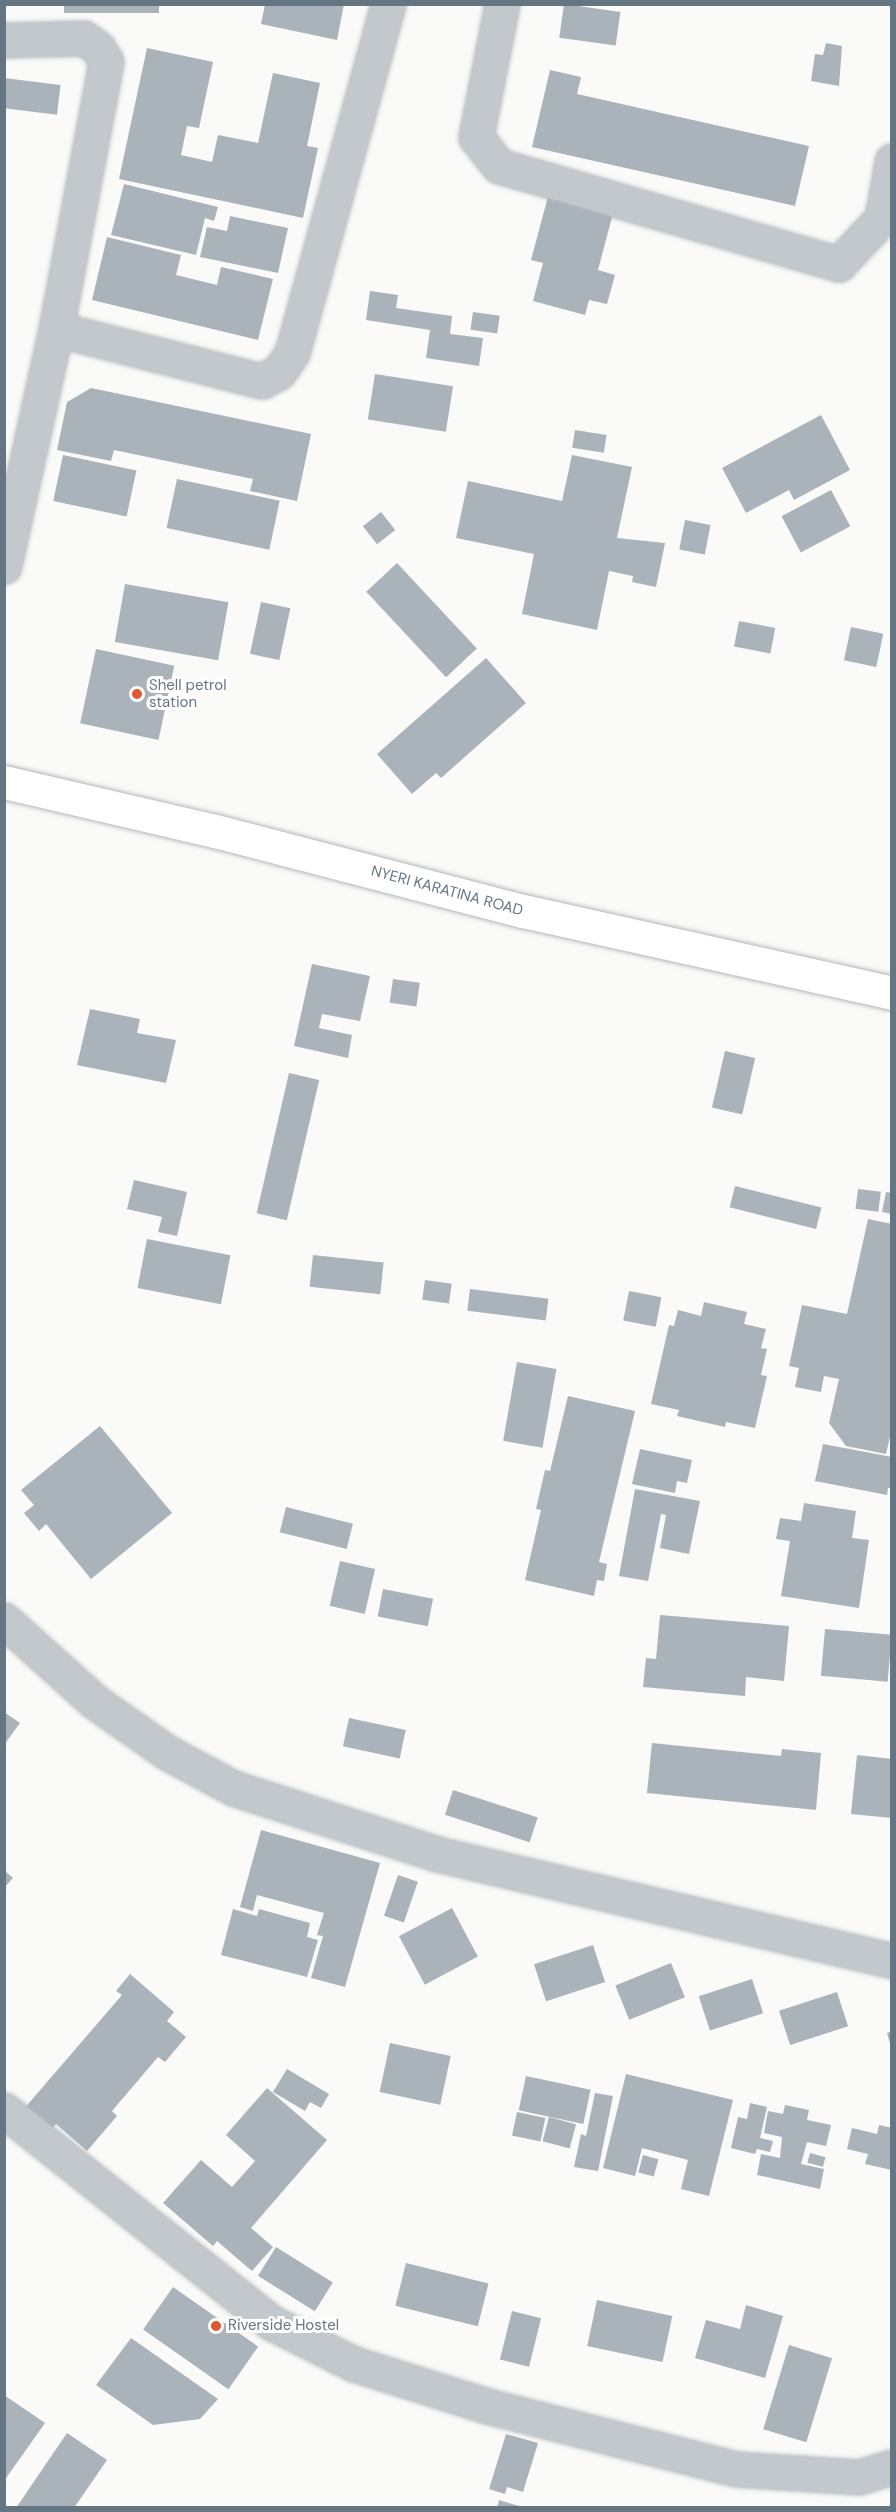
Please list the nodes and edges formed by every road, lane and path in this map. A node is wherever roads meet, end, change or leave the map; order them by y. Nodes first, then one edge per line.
1 (388, 4) edge
2 (502, 4) edge
3 (4, 40) edge
4 (891, 161) edge
5 (56, 329) junction
6 (4, 566) edge
7 (4, 782) edge
8 (891, 993) edge
9 (4, 1620) edge
10 (891, 1961) edge
11 (4, 2110) edge
12 (891, 2468) edge

1 - 5 street
2 - 4 street
3 - 5 street
5 - 6 street
7 - 8 highway, NYERI KARATINA ROAD
9 - 10 street
11 - 12 street

